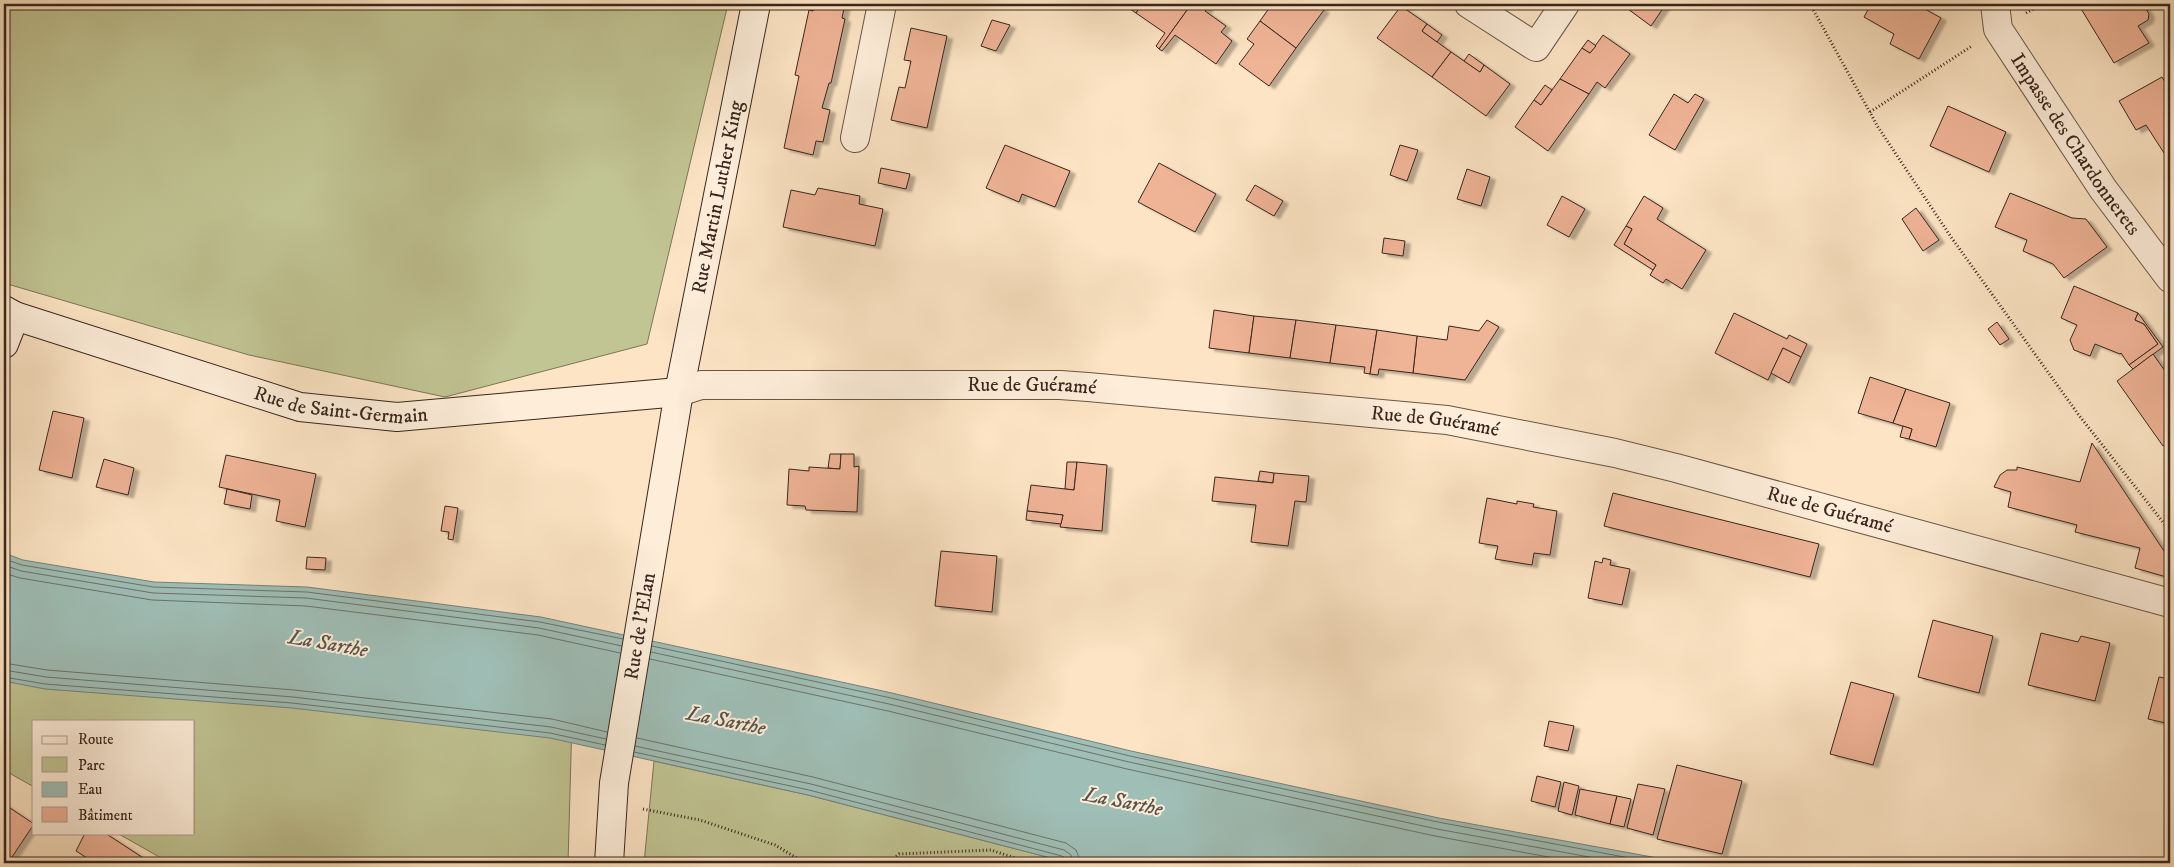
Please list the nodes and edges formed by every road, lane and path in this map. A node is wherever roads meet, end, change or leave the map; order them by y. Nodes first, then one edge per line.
1 (756, 4) edge
2 (882, 4) edge
3 (1469, 4) edge
4 (1565, 4) edge
5 (1810, 4) edge
6 (1996, 16) edge
7 (1870, 112) junction
8 (855, 138) dead end
9 (2170, 278) edge
10 (10, 313) edge
11 (4, 344) edge
12 (679, 392) junction
13 (2170, 531) edge
14 (2170, 603) edge
15 (636, 808) dead end
16 (609, 863) edge
17 (805, 863) edge
18 (888, 863) edge
19 (1030, 863) edge

1 - 12 street, Rue Martin Luther King
2 - 8 street
3 - 4 street
5 - 7 path
6 - 7 path
6 - 9 street, Impasse des Chardonnerets
7 - 13 path
10 - 11 street, Rue de Saint-Germain
10 - 12 street, Rue de Saint-Germain
12 - 14 street, Rue de Guéramé
12 - 16 street, Rue de l'Elan
15 - 17 path
18 - 19 path

